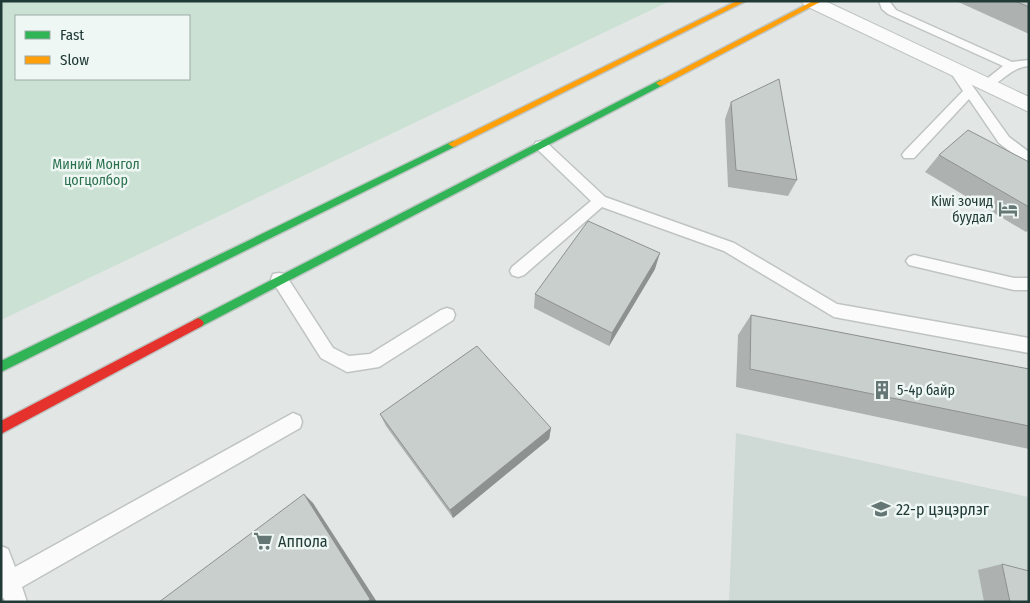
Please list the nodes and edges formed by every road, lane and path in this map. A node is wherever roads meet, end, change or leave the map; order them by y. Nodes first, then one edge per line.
1 (743, 1) edge
2 (884, 1) edge
3 (814, 2) edge
4 (1029, 62) edge
5 (1010, 65) junction
6 (978, 88) junction
7 (1029, 105) edge
8 (541, 145) junction
9 (909, 155) dead end
10 (1029, 159) edge
11 (600, 201) junction
12 (914, 261) dead end
13 (518, 271) dead end
14 (279, 279) junction
15 (1029, 284) edge
16 (447, 315) dead end
17 (1029, 346) edge
18 (1, 367) edge
19 (293, 422) dead end
20 (1, 428) edge
21 (1, 556) edge
22 (9, 590) edge

1 - 18 main road
2 - 5 lane
3 - 6 street
3 - 8 main road
4 - 5 lane
5 - 6 lane
6 - 7 street
6 - 9 lane
6 - 10 lane
8 - 11 lane
8 - 14 main road
11 - 13 lane
11 - 17 lane
12 - 15 lane
14 - 16 lane
14 - 20 main road
19 - 22 lane
21 - 22 lane

